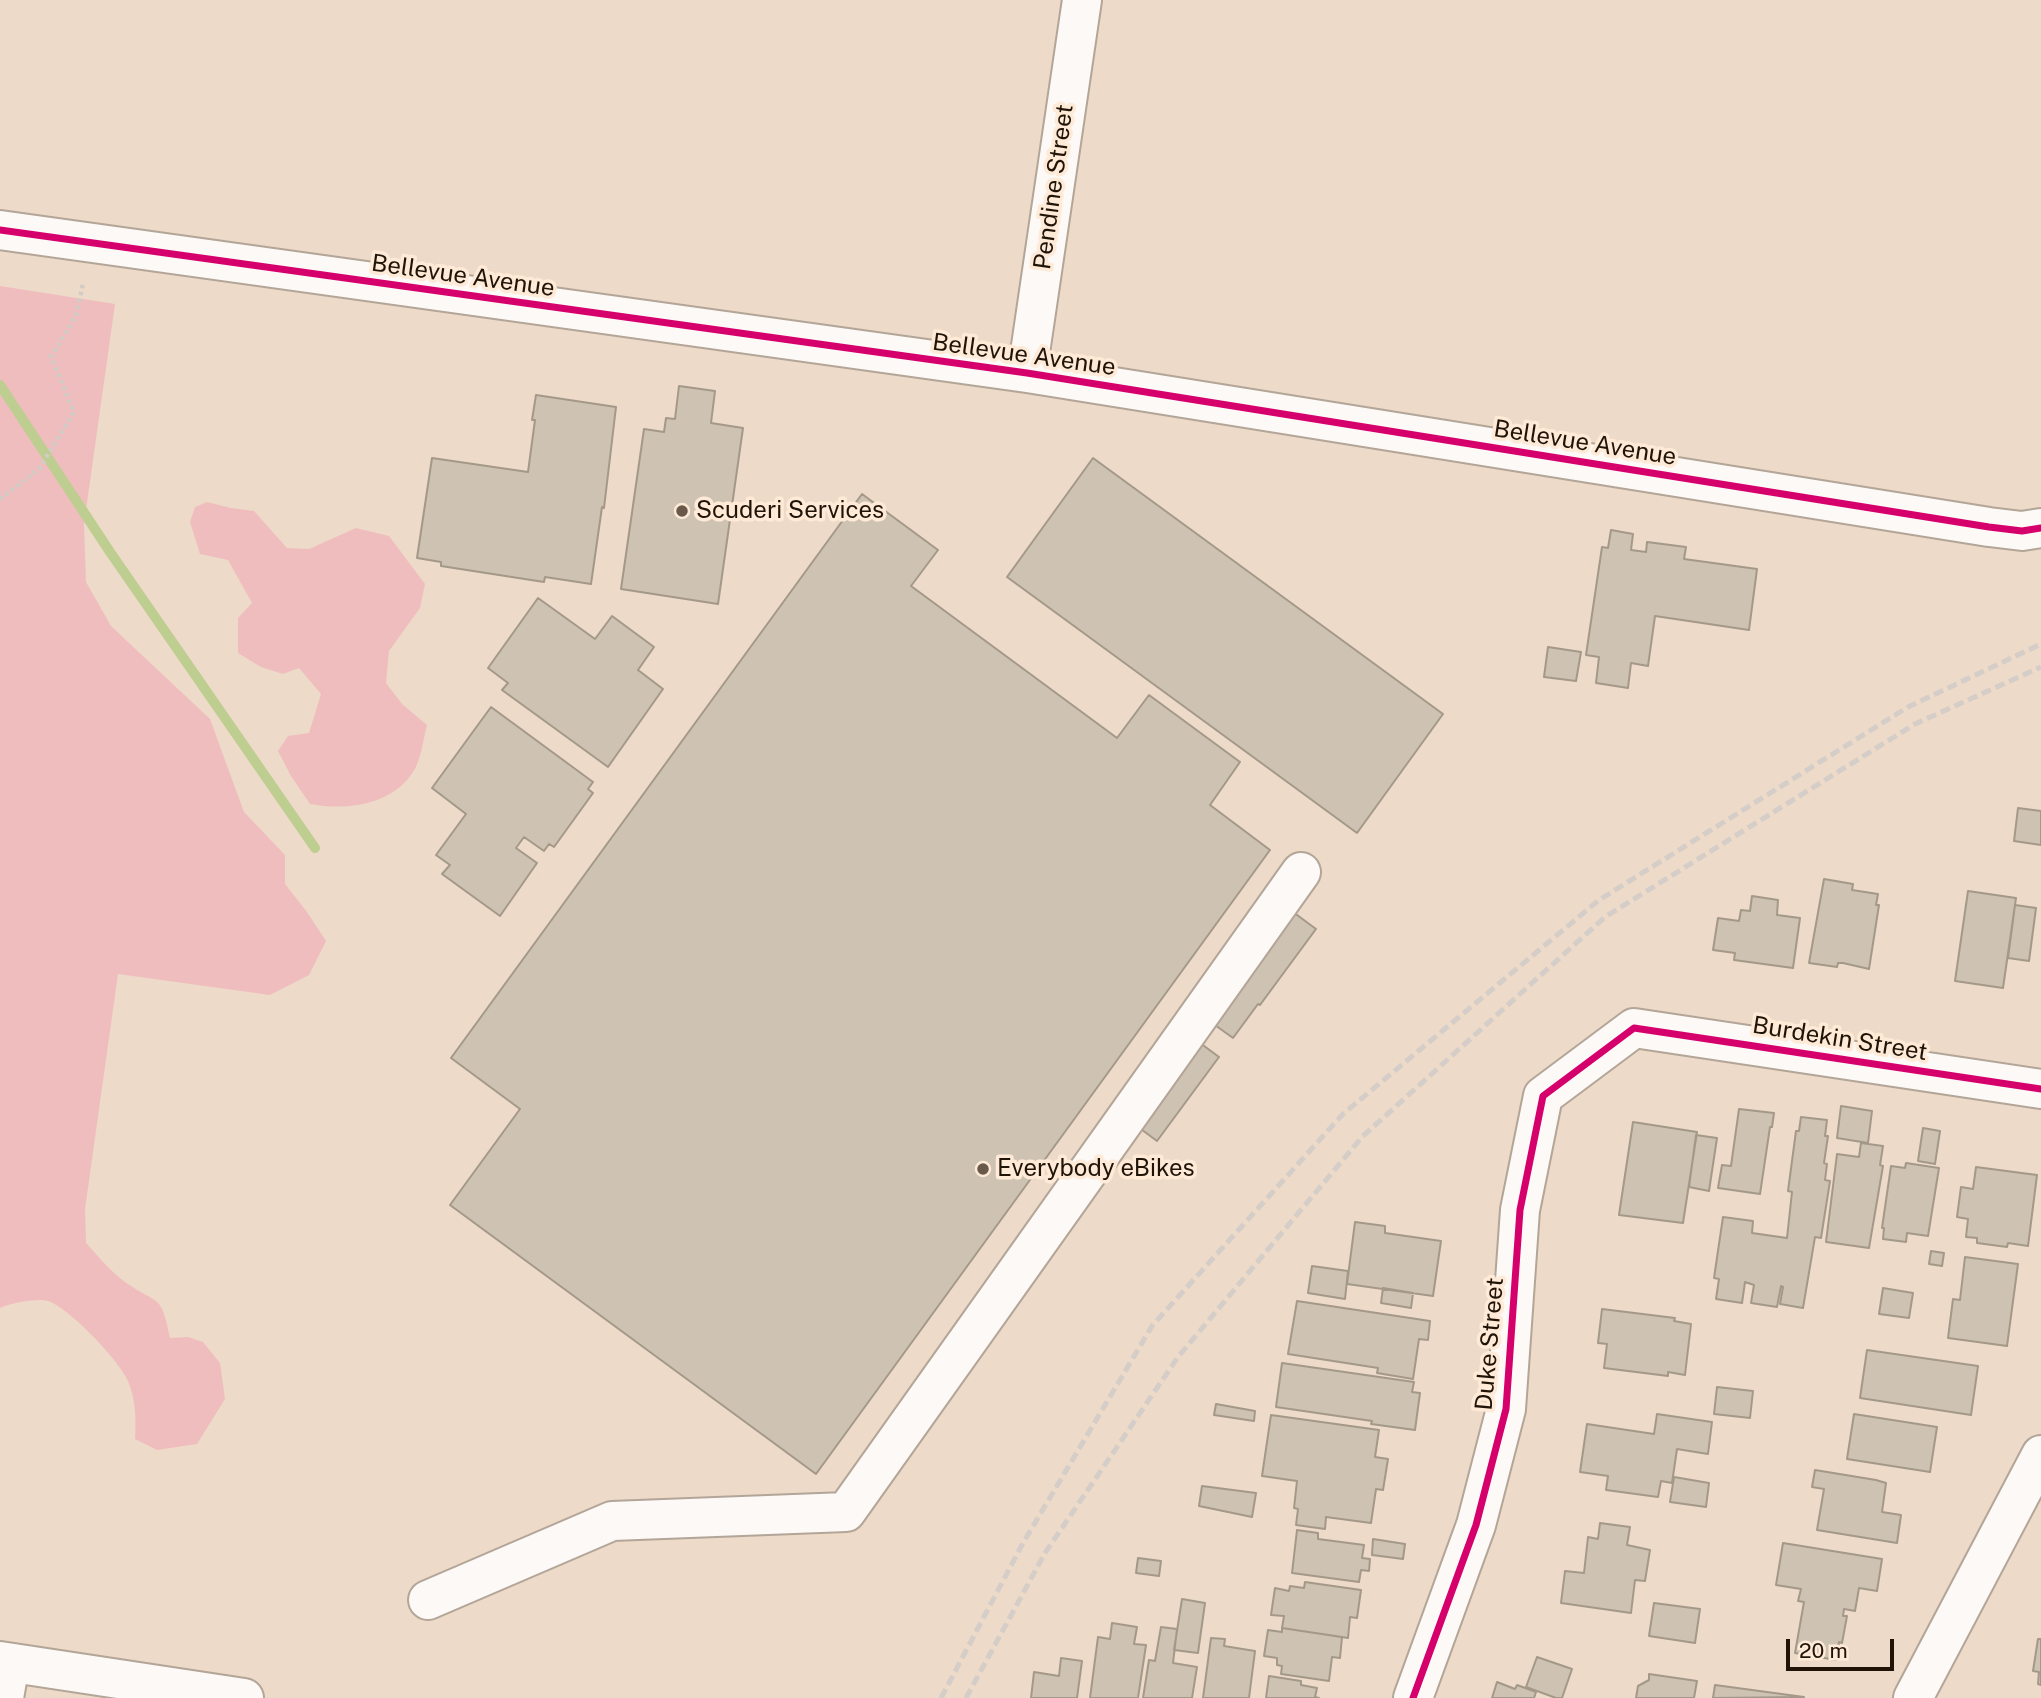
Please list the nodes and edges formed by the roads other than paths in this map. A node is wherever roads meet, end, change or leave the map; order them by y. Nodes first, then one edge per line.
1 (1082, 0) edge
2 (0, 230) edge
3 (1027, 373) junction
4 (2041, 528) edge
5 (1301, 872) dead end
6 (1634, 1028) joint
7 (2041, 1089) edge
8 (2041, 1455) edge
9 (428, 1600) dead end
10 (5, 1674) edge
11 (244, 1698) edge
12 (1413, 1698) edge
13 (1913, 1698) edge

1 - 3 street, Pendine Street
2 - 3 street, Bellevue Avenue
3 - 4 street, Bellevue Avenue
5 - 9 street
6 - 7 street, Burdekin Street
6 - 12 street, Duke Street
8 - 13 street
10 - 11 street

